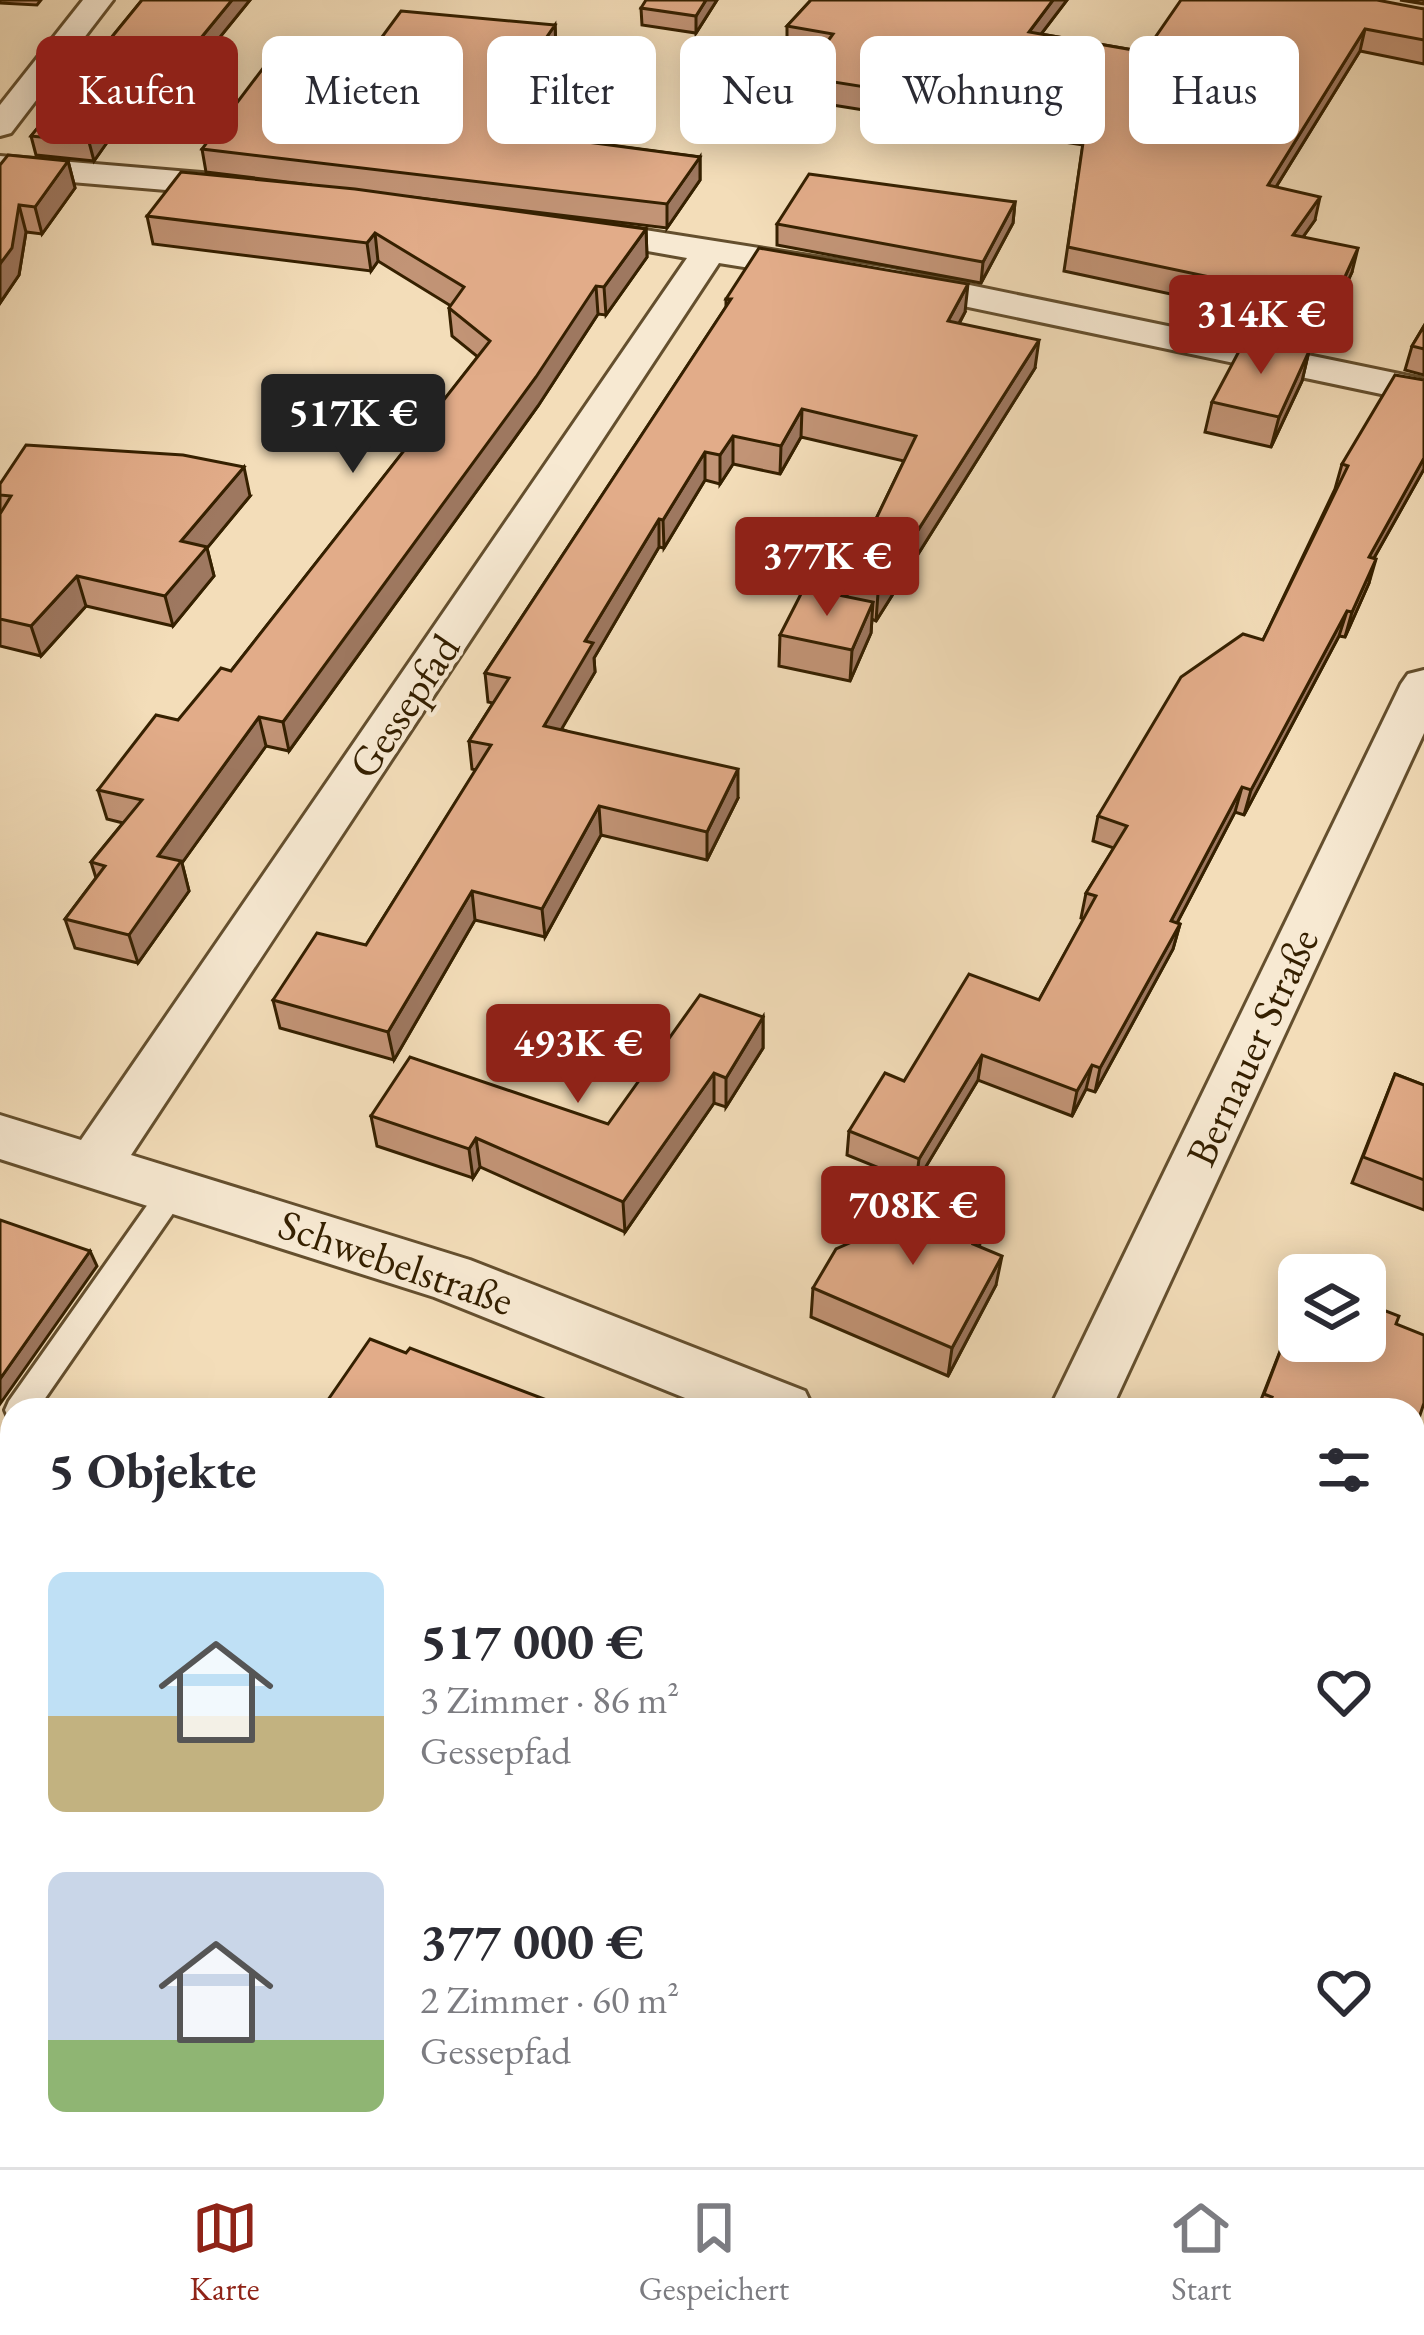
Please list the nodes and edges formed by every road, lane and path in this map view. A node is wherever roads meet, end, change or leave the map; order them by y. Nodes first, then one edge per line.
1 (98, 0) edge
2 (0, 127) edge
3 (0, 166) edge
4 (290, 192) edge
5 (532, 222) edge
6 (711, 249) junction
7 (1424, 391) edge
8 (1424, 685) edge
9 (0, 1137) edge
10 (96, 1163) junction
11 (175, 1188) junction
12 (28, 1398) edge
13 (753, 1398) edge
14 (1085, 1398) edge

1 - 2 street
3 - 4 street
5 - 6 street
6 - 7 street
6 - 10 street, Gessepfad
8 - 14 street, Bernauer Straße
9 - 10 street, Schwebelstraße
10 - 11 street, Schwebelstraße
11 - 12 lane
11 - 13 street, Schwebelstraße

